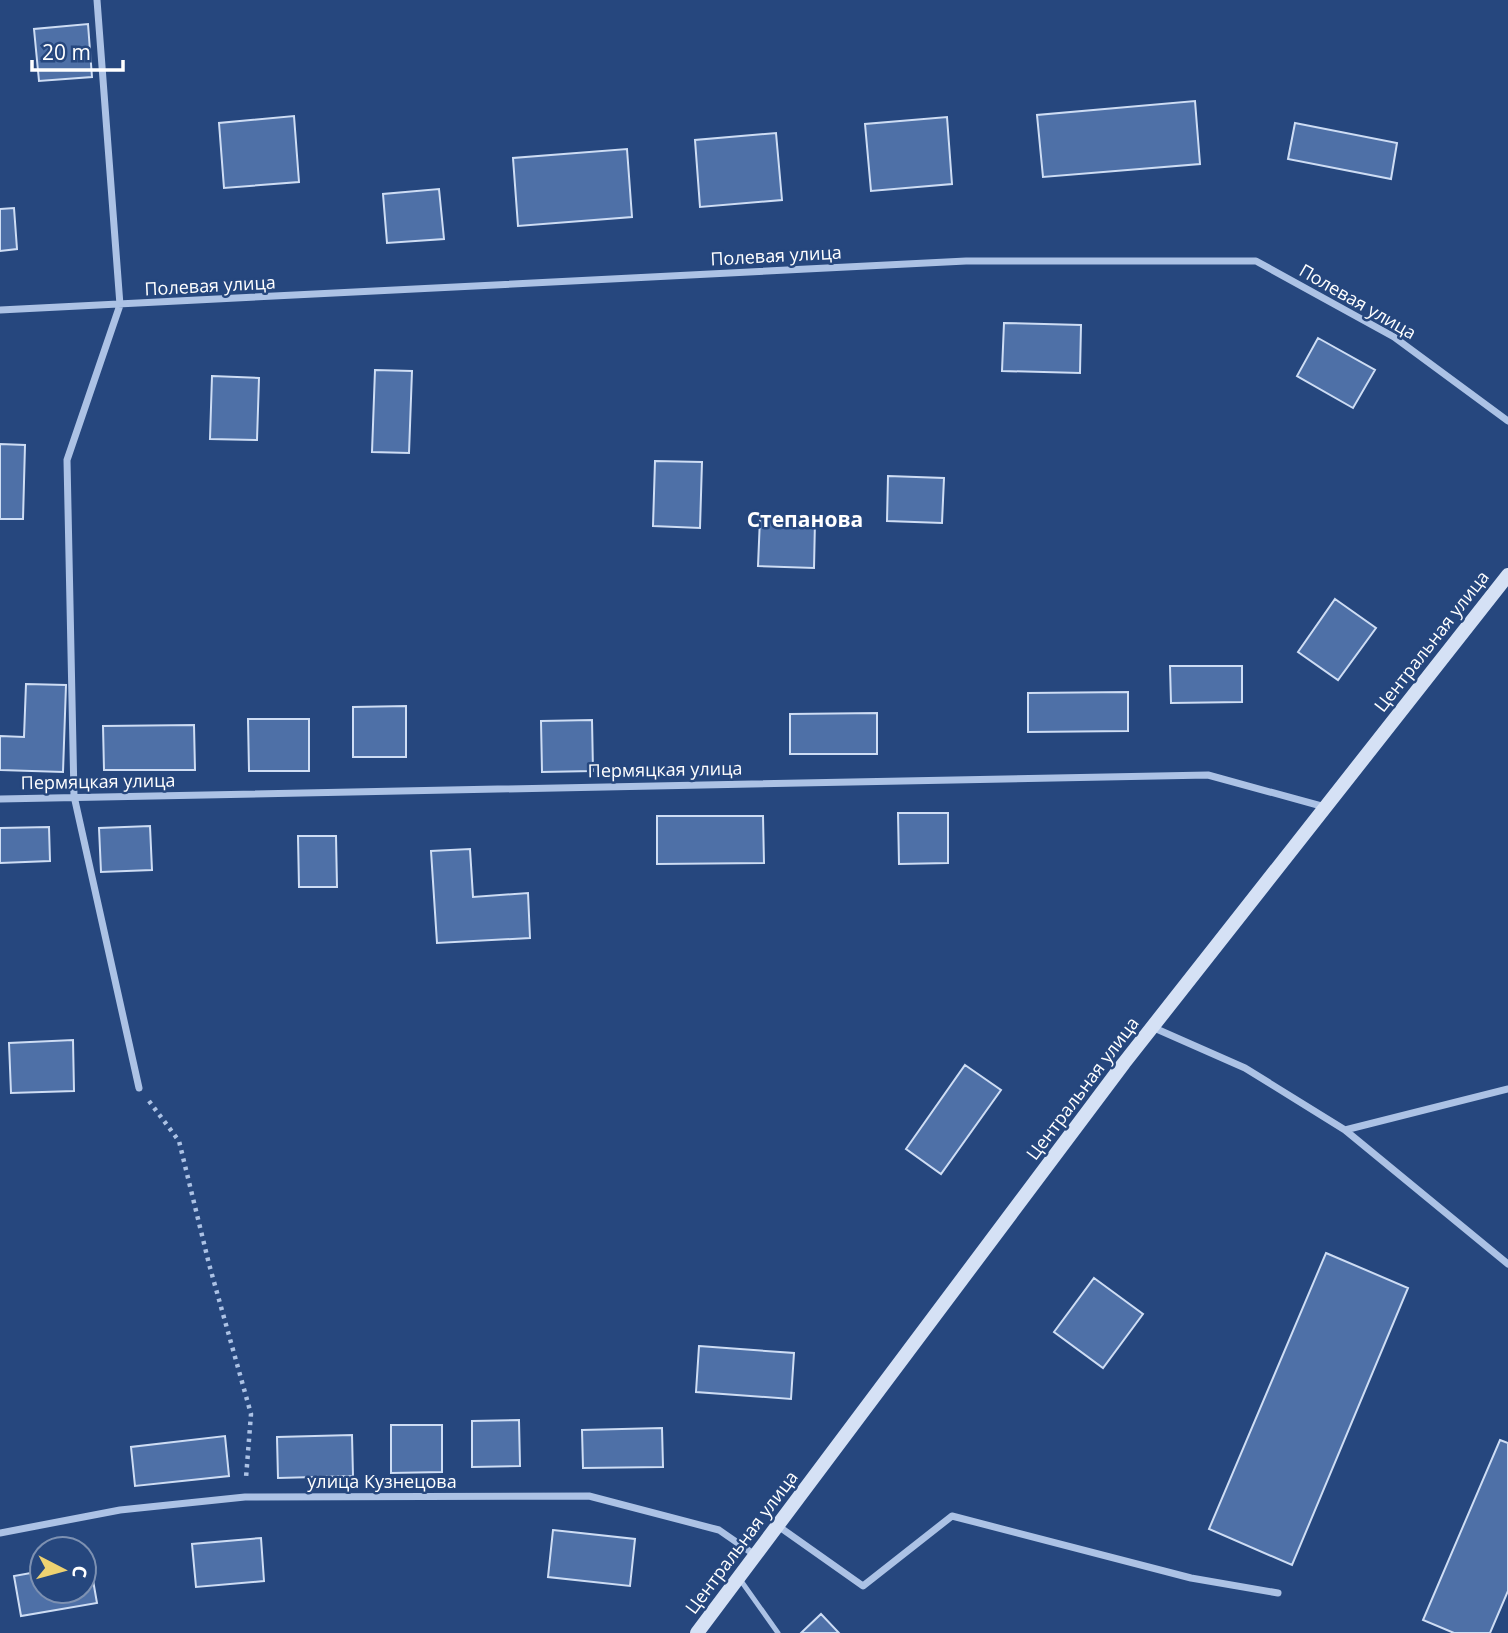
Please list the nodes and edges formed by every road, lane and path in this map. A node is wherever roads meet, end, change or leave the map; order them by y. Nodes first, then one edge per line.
1 (97, 0) edge
2 (120, 305) junction
3 (0, 310) edge
4 (1508, 421) edge
5 (1508, 575) edge
6 (74, 796) junction
7 (0, 799) edge
8 (1326, 807) junction
9 (1152, 1027) junction
10 (139, 1088) joint
11 (1508, 1089) edge
12 (1345, 1130) junction
13 (1508, 1264) edge
14 (245, 1497) junction
15 (778, 1525) junction
16 (0, 1533) edge
17 (755, 1555) junction
18 (739, 1578) junction
19 (1278, 1593) dead end
20 (697, 1633) edge
21 (778, 1633) edge

1 - 2 street
2 - 3 street, Полевая улица
2 - 4 street, Полевая улица
2 - 6 street
5 - 8 main road, Центральная улица
6 - 7 street, Пермяцкая улица
6 - 8 street, Пермяцкая улица
6 - 10 street
8 - 9 main road, Центральная улица
9 - 12 street
9 - 15 main road, Центральная улица
10 - 14 path
11 - 12 street
12 - 13 street
14 - 16 street, улица Кузнецова
14 - 17 street, улица Кузнецова
15 - 17 main road, Центральная улица
15 - 19 street
17 - 18 main road, Центральная улица
18 - 20 main road, Центральная улица
18 - 21 lane

